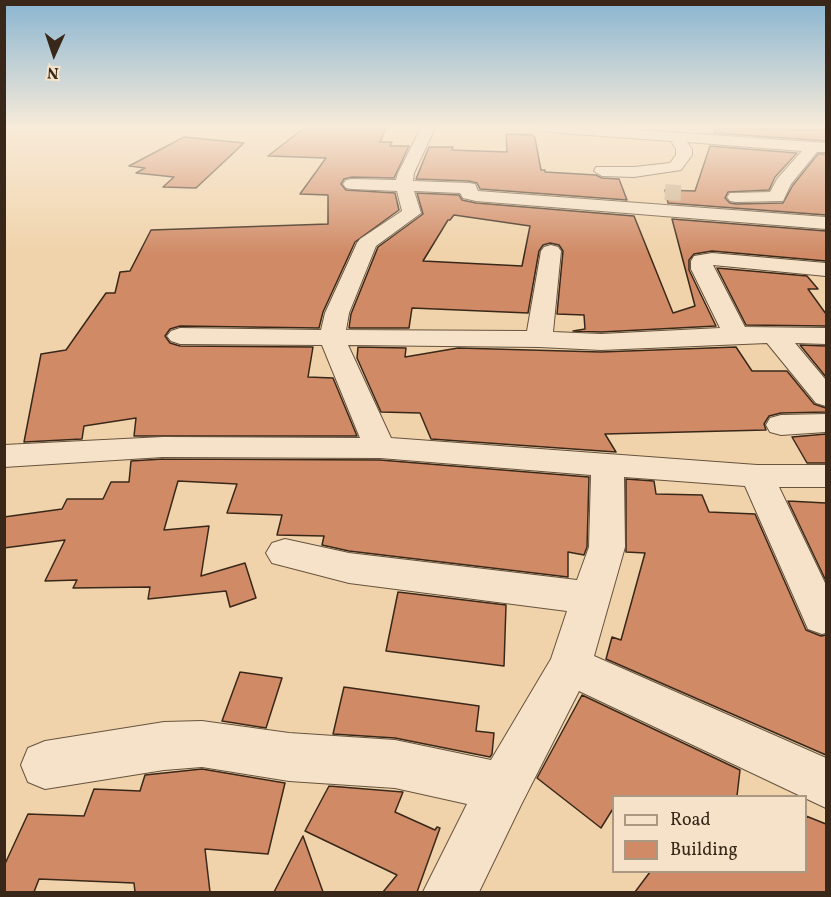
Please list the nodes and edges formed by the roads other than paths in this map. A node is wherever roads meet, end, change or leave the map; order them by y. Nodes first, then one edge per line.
1 (408, 170) edge
2 (652, 170) tunnel mouth
3 (797, 170) edge
4 (602, 171) dead end
5 (352, 184) dead end
6 (405, 186) junction
7 (564, 186) dead end
8 (609, 189) dead end
9 (714, 195) tunnel mouth
10 (826, 223) edge
11 (551, 251) dead end
12 (826, 270) edge
13 (736, 335) junction
14 (180, 336) dead end
15 (826, 336) edge
16 (332, 337) junction
17 (776, 337) junction
18 (539, 339) junction
19 (826, 397) edge
20 (826, 423) edge
21 (781, 425) dead end
22 (380, 448) junction
23 (4, 456) edge
24 (607, 465) junction
25 (757, 476) junction
26 (826, 476) edge
27 (285, 553) dead end
28 (591, 597) junction
29 (822, 617) dead end
30 (570, 666) junction
31 (45, 765) dead end
32 (826, 783) edge
33 (503, 787) junction
34 (451, 892) edge

1 - 6 street
2 - 4 street
3 - 9 street
5 - 6 street
6 - 10 street
6 - 16 street
7 - 8 street
11 - 18 street
12 - 13 street
13 - 17 street
13 - 18 street
14 - 16 street
15 - 17 street
16 - 18 street
16 - 22 street
17 - 19 street
20 - 21 street
22 - 23 street
22 - 24 street
24 - 25 street
24 - 28 street
25 - 26 street
25 - 29 street
27 - 28 street
28 - 30 street
30 - 32 street
30 - 33 street
31 - 33 street
33 - 34 street

